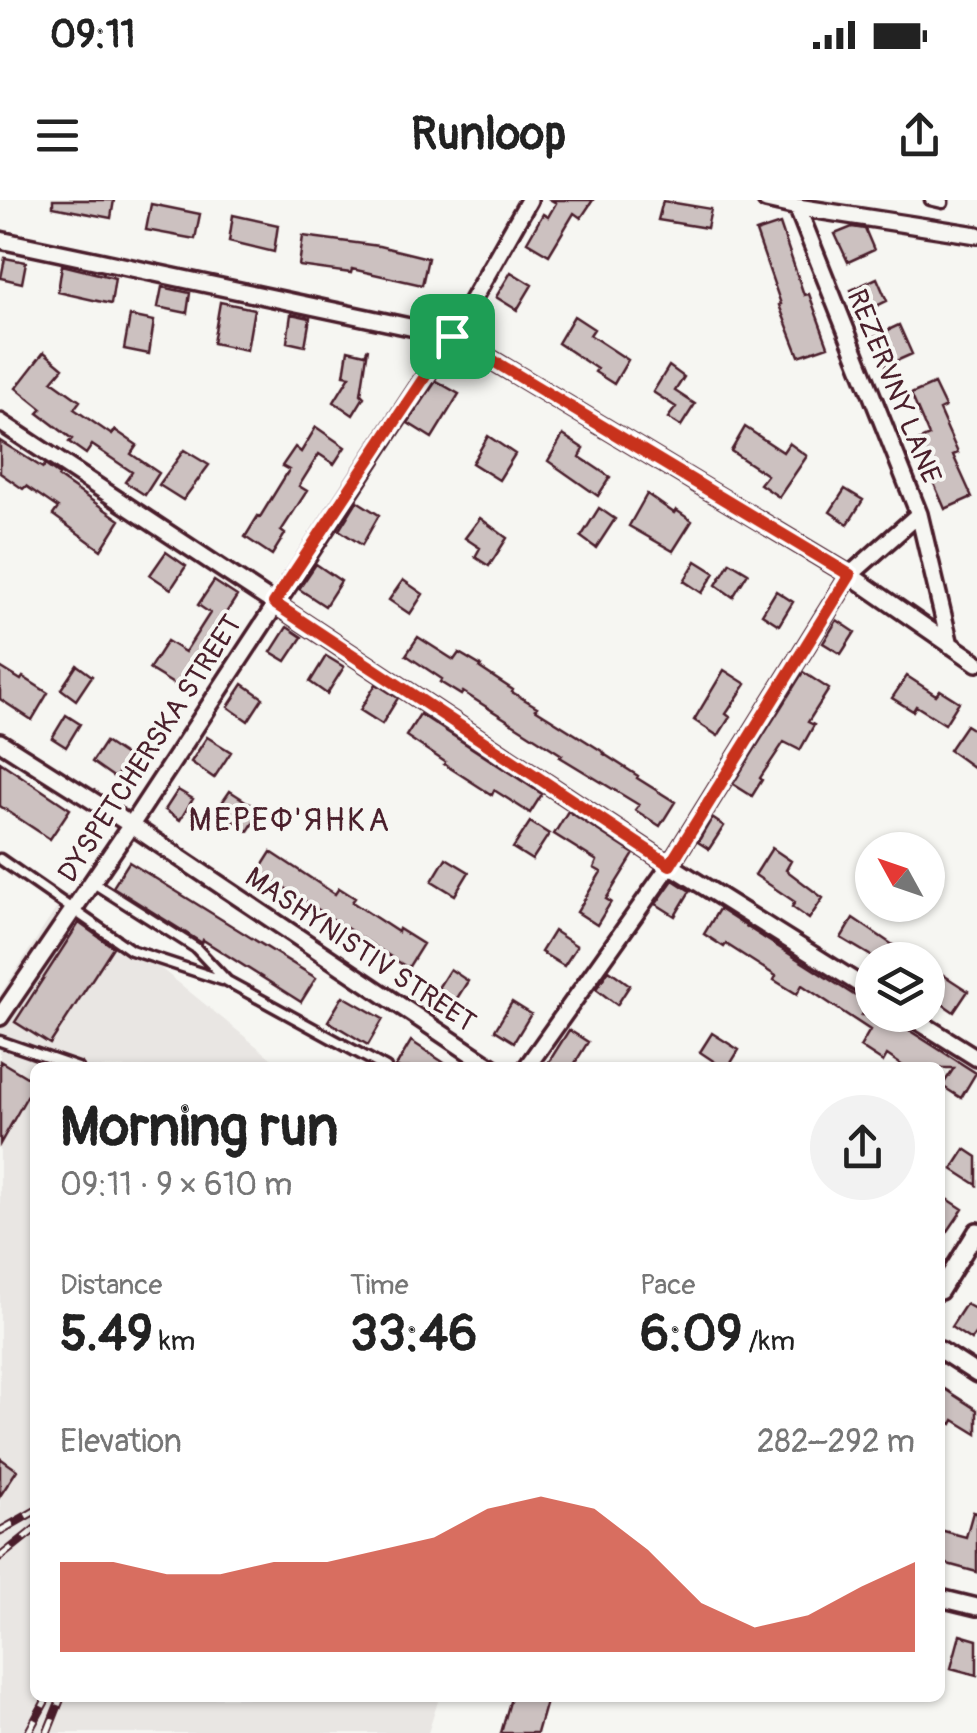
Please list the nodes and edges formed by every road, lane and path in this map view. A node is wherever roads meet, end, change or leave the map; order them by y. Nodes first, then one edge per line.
1 (529, 200) edge
2 (766, 200) edge
3 (930, 200) edge
4 (944, 200) edge
5 (797, 207) junction
6 (977, 235) edge
7 (0, 240) edge
8 (452, 336) junction
9 (0, 422) edge
10 (920, 514) junction
11 (850, 575) junction
12 (274, 603) junction
13 (950, 644) junction
14 (977, 663) edge
15 (0, 742) edge
16 (131, 824) junction
17 (0, 860) edge
18 (670, 865) junction
19 (92, 882) junction
20 (72, 910) junction
21 (227, 981) junction
22 (855, 981) edge
23 (0, 1016) edge
24 (935, 1032) edge
25 (0, 1041) edge
26 (977, 1058) edge
27 (61, 1062) edge
28 (375, 1062) edge
29 (485, 1062) edge
30 (530, 1062) edge
31 (977, 1232) edge
32 (945, 1283) edge
33 (945, 1353) edge
34 (977, 1374) edge
35 (945, 1599) edge
36 (977, 1607) edge

1 - 8 street, DYSPETCHERSKA STREET
2 - 5 street
3 - 4 lane
5 - 6 street
5 - 10 street, REZERVNY LANE
7 - 8 street
8 - 11 street
8 - 12 street, DYSPETCHERSKA STREET
9 - 12 street
10 - 11 street
10 - 13 street, REZERVNY LANE
11 - 13 street
11 - 18 street
12 - 16 street, DYSPETCHERSKA STREET
12 - 18 street
13 - 14 street
15 - 16 street, MASHYNISTIV STREET
16 - 19 street, DYSPETCHERSKA STREET
16 - 29 street, MASHYNISTIV STREET
17 - 20 lane
18 - 22 street
18 - 30 street
19 - 20 street, DYSPETCHERSKA STREET
19 - 21 lane
20 - 21 lane
20 - 23 street, DYSPETCHERSKA STREET
21 - 28 lane
24 - 26 street
25 - 27 lane
31 - 32 street
33 - 34 street
35 - 36 street

